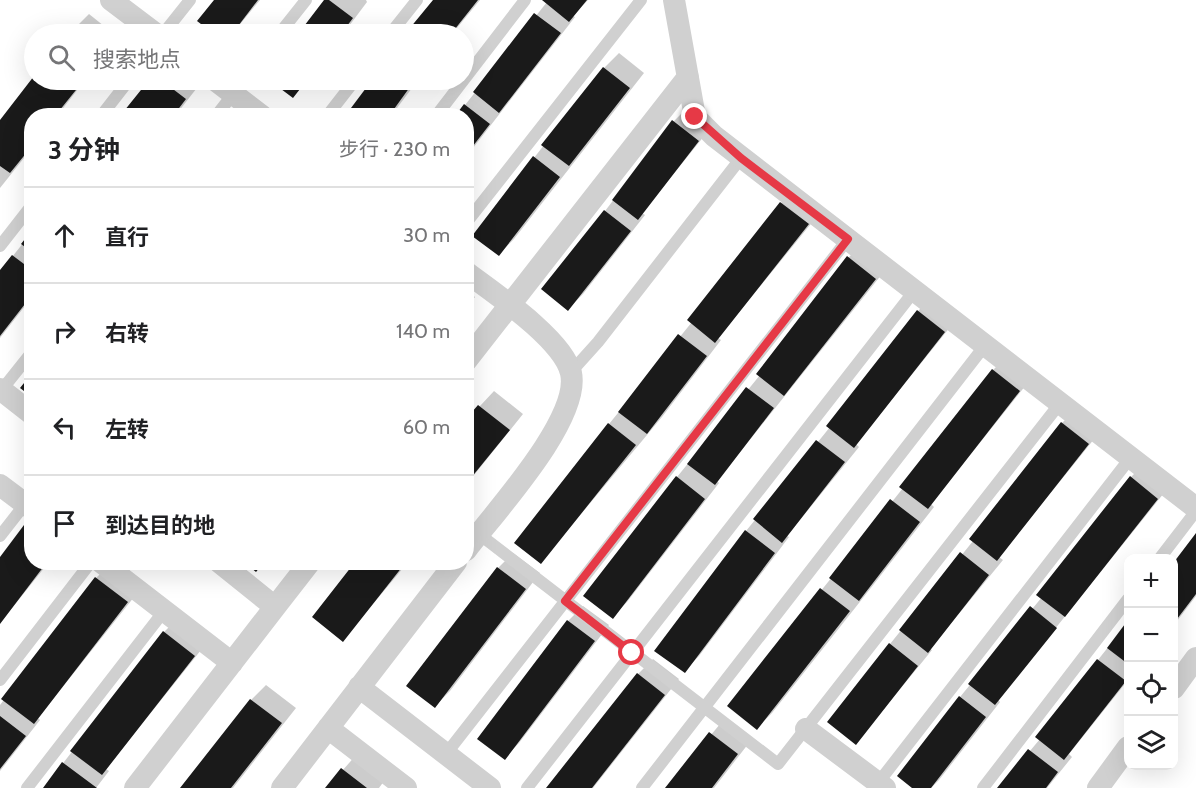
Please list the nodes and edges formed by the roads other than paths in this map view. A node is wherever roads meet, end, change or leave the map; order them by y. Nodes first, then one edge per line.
1 (111, 0) edge
2 (190, 0) edge
3 (306, 0) edge
4 (417, 0) edge
5 (525, 0) edge
6 (641, 0) edge
7 (674, 0) edge
8 (143, 24) edge
9 (171, 24) edge
10 (287, 24) edge
11 (398, 24) edge
12 (474, 66) edge
13 (688, 77) junction
14 (121, 90) edge
15 (236, 90) edge
16 (240, 90) edge
17 (347, 90) edge
18 (456, 90) edge
19 (107, 108) edge
20 (222, 108) edge
21 (255, 108) edge
22 (333, 108) edge
23 (442, 108) edge
24 (741, 158) junction
25 (474, 213) edge
26 (24, 215) edge
27 (848, 239) junction
28 (0, 246) edge
29 (474, 278) edge
30 (915, 290) junction
31 (509, 305) junction
32 (986, 344) junction
33 (474, 350) edge
34 (24, 362) edge
35 (571, 372) junction
36 (1, 390) edge
37 (1061, 402) junction
38 (24, 408) edge
39 (1131, 457) junction
40 (0, 485) edge
41 (24, 504) edge
42 (1196, 510) edge
43 (24, 511) edge
44 (0, 536) edge
45 (474, 541) edge
46 (474, 543) edge
47 (1163, 554) edge
48 (85, 570) edge
49 (112, 570) edge
50 (229, 570) edge
51 (304, 570) edge
52 (450, 570) edge
53 (565, 601) junction
54 (1124, 604) edge
55 (275, 607) junction
56 (164, 610) junction
57 (632, 653) junction
58 (1196, 658) edge
59 (232, 663) junction
60 (0, 680) edge
61 (1178, 681) edge
62 (360, 687) junction
63 (704, 709) junction
64 (328, 728) junction
65 (806, 729) junction
66 (1124, 752) edge
67 (446, 754) junction
68 (882, 785) edge
69 (27, 788) edge
70 (135, 788) edge
71 (282, 788) edge
72 (406, 788) edge
73 (490, 788) edge
74 (527, 788) edge
75 (642, 788) edge
76 (983, 788) edge
77 (1098, 788) edge

1 - 8 street
2 - 9 lane
3 - 10 lane
4 - 11 lane
5 - 12 lane
6 - 25 lane
7 - 13 street
13 - 24 street
13 - 31 street
14 - 19 lane
15 - 20 lane
16 - 21 street
17 - 22 lane
18 - 23 lane
24 - 27 street
24 - 35 lane
26 - 28 lane
27 - 30 street
27 - 53 lane
29 - 31 street
30 - 32 street
30 - 57 lane
31 - 33 street
31 - 35 street
32 - 37 street
32 - 63 lane
34 - 36 lane
35 - 45 street
36 - 38 street
37 - 39 street
37 - 65 lane
39 - 42 street
39 - 68 lane
40 - 41 street
42 - 47 lane
43 - 44 lane
46 - 53 lane
48 - 60 lane
49 - 56 street
50 - 55 street
51 - 55 street
52 - 62 street
53 - 57 lane
53 - 67 lane
54 - 76 lane
55 - 59 street
56 - 59 street
56 - 69 lane
57 - 63 lane
57 - 74 lane
58 - 61 street
59 - 70 street
62 - 64 street
62 - 67 street
63 - 65 lane
63 - 75 lane
64 - 71 street
64 - 72 street
65 - 68 street
66 - 77 street
67 - 73 street

